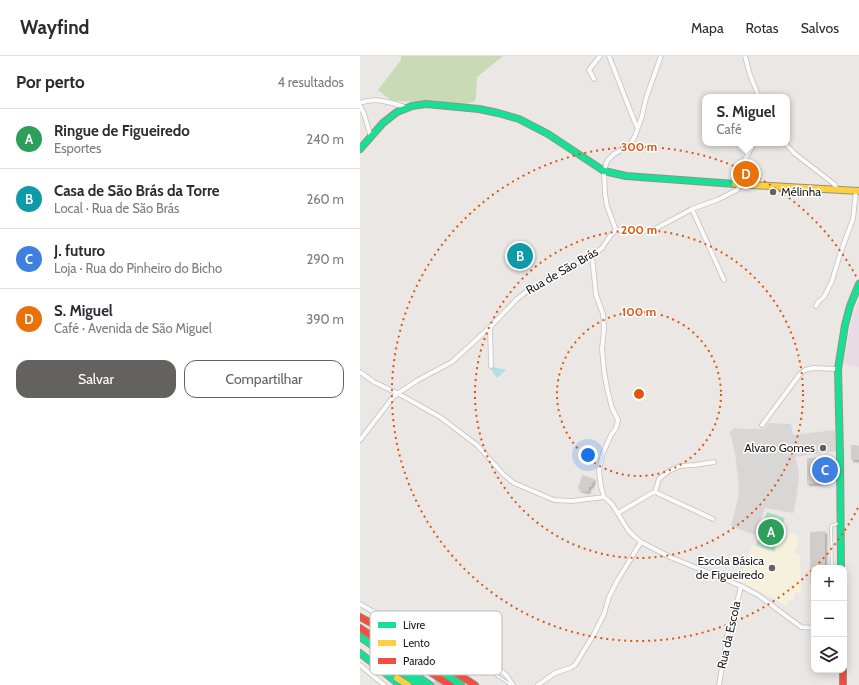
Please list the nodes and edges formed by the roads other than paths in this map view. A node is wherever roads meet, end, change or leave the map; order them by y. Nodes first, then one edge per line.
1 (600, 56) edge
2 (609, 56) edge
3 (661, 56) edge
4 (745, 56) edge
5 (594, 79) dead end
6 (758, 94) edge
7 (360, 103) edge
8 (360, 106) edge
9 (406, 108) junction
10 (638, 127) junction
11 (371, 137) junction
12 (752, 146) edge
13 (788, 146) edge
14 (360, 149) edge
15 (604, 171) junction
16 (737, 184) junction
17 (837, 188) junction
18 (857, 191) edge
19 (692, 209) junction
20 (616, 230) junction
21 (592, 256) junction
22 (724, 280) dead end
23 (859, 284) edge
24 (816, 306) dead end
25 (490, 328) junction
26 (491, 366) dead end
27 (838, 369) junction
28 (360, 372) edge
29 (399, 394) junction
30 (762, 425) dead end
31 (360, 440) edge
32 (714, 462) dead end
33 (655, 492) junction
34 (604, 497) junction
35 (618, 514) junction
36 (713, 519) dead end
37 (840, 523) junction
38 (641, 542) junction
39 (832, 565) edge
40 (841, 565) edge
41 (741, 586) junction
42 (360, 604) edge
43 (372, 611) edge
44 (360, 616) edge
45 (370, 622) edge
46 (360, 628) edge
47 (811, 628) edge
48 (370, 635) edge
49 (360, 637) edge
50 (360, 642) edge
51 (370, 644) edge
52 (370, 649) edge
53 (360, 653) edge
54 (370, 660) edge
55 (360, 664) edge
56 (502, 672) edge
57 (370, 673) edge
58 (843, 673) edge
59 (373, 675) edge
60 (388, 675) edge
61 (392, 675) edge
62 (405, 675) edge
63 (415, 675) edge
64 (422, 675) edge
65 (435, 675) edge
66 (446, 675) edge
67 (459, 675) edge
68 (497, 675) edge
69 (384, 685) edge
70 (400, 685) edge
71 (408, 685) edge
72 (419, 685) edge
73 (430, 685) edge
74 (437, 685) edge
75 (450, 685) edge
76 (461, 685) edge
77 (475, 685) edge
78 (512, 685) edge
79 (538, 685) edge
80 (719, 685) edge
81 (843, 685) edge

1 - 5 street
2 - 10 street
3 - 10 street
4 - 6 street
7 - 9 street
8 - 11 street
9 - 11 main road
9 - 15 main road
10 - 15 street
11 - 14 main road
12 - 16 street
13 - 17 street
15 - 16 main road
15 - 20 street
16 - 17 main road
16 - 19 street
17 - 18 main road
18 - 24 street
19 - 20 street
19 - 22 street
20 - 21 street, Rua de São Brás
21 - 25 street, Rua de São Brás
21 - 34 street
23 - 27 main road
25 - 26 street
25 - 29 street, Rua de São Brás
27 - 30 street
27 - 37 main road
28 - 29 street
29 - 31 street, Rua de São Brás
29 - 34 street
32 - 33 street
33 - 35 street
33 - 36 street
34 - 35 street
35 - 38 street
37 - 39 lane
37 - 40 main road
38 - 41 street
38 - 79 street
41 - 47 street
41 - 80 street, Rua da Escola
42 - 43 street
44 - 45 main road
46 - 48 main road
49 - 51 main road
50 - 52 main road
53 - 54 main road
55 - 57 street
56 - 78 street
58 - 81 main road
59 - 69 street
60 - 70 main road
61 - 71 main road
62 - 72 main road
63 - 73 main road
64 - 74 main road
65 - 75 main road
66 - 76 main road
67 - 77 main road
68 - 78 lane

